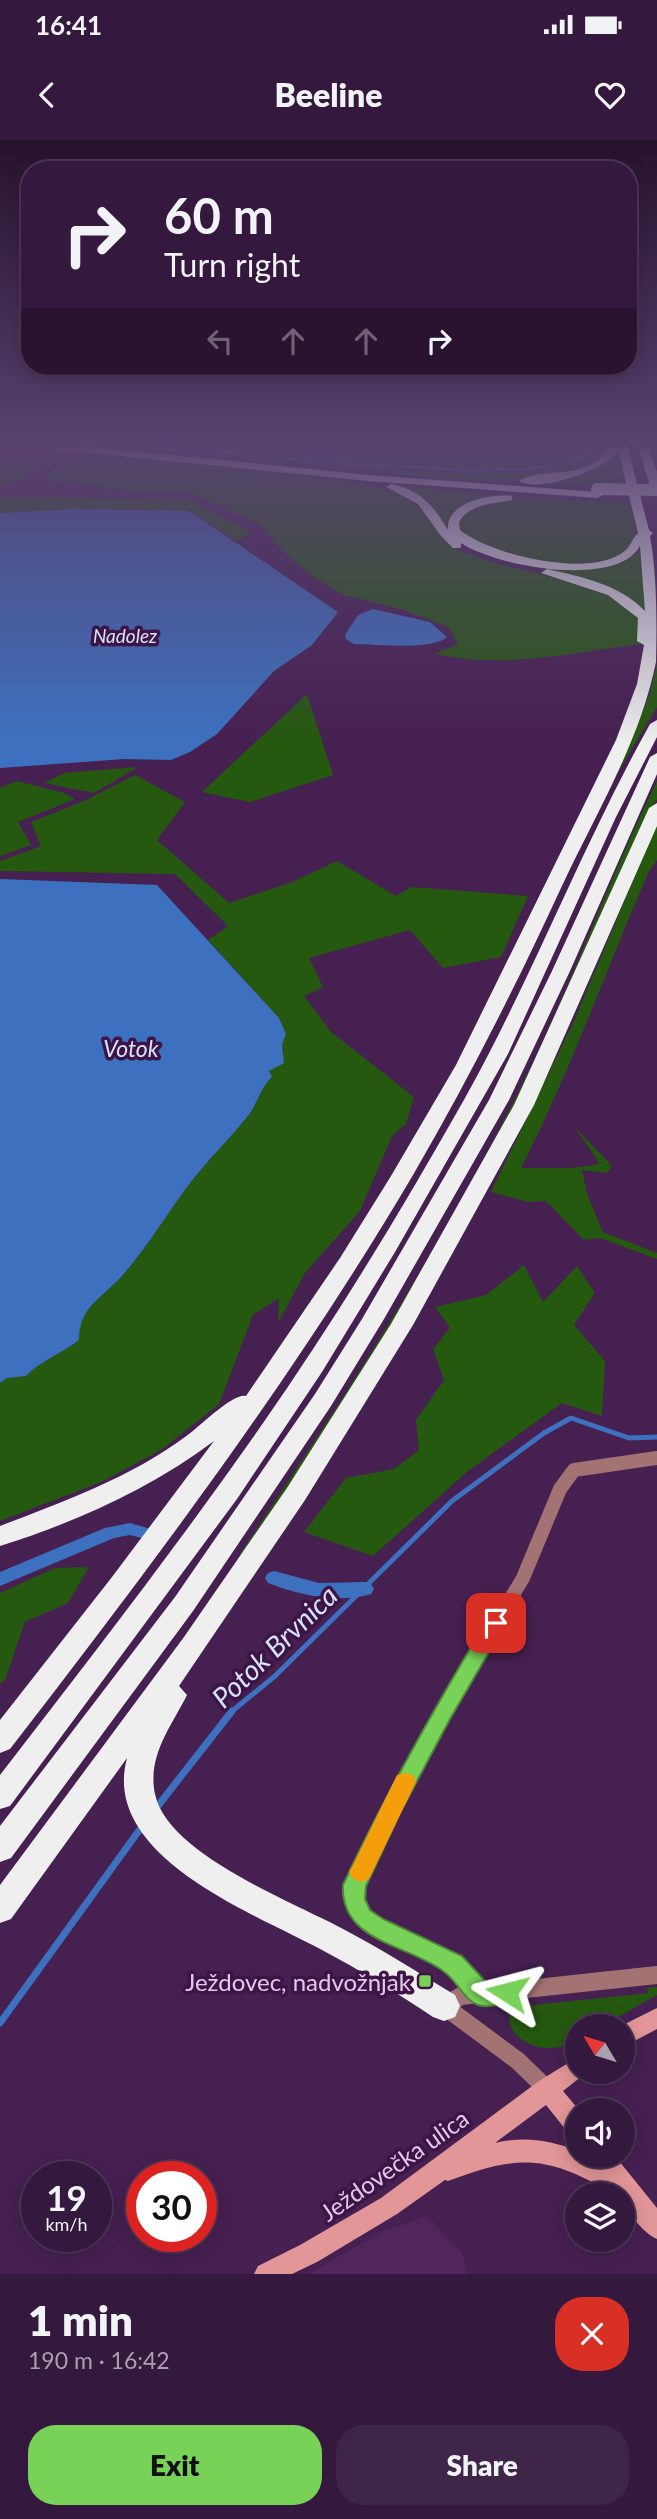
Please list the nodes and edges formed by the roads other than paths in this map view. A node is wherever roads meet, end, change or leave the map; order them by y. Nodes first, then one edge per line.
1 (456, 545) edge
2 (471, 545) edge
3 (637, 545) edge
4 (649, 545) edge
5 (650, 657) junction
6 (657, 724) edge
7 (657, 757) edge
8 (657, 808) edge
9 (290, 1350) junction
10 (657, 1458) edge
11 (0, 1536) edge
12 (194, 1645) junction
13 (0, 1741) edge
14 (0, 1797) edge
15 (0, 1849) edge
16 (0, 1909) edge
17 (657, 1975) edge
18 (482, 1995) junction
19 (444, 2006) junction
20 (657, 2018) edge
21 (635, 2030) edge
22 (565, 2076) edge
23 (547, 2089) junction
24 (565, 2111) edge
25 (610, 2168) edge
26 (431, 2177) junction
27 (614, 2182) edge
28 (621, 2182) edge
29 (635, 2199) edge
30 (657, 2227) edge
31 (265, 2274) edge

1 - 5 highway
2 - 3 highway
4 - 5 highway
5 - 9 highway
6 - 14 highway
7 - 15 highway
8 - 12 highway
9 - 11 highway
9 - 13 highway
10 - 18 street
12 - 16 highway
12 - 19 highway
17 - 18 street
18 - 19 street
19 - 23 street
20 - 21 main road
22 - 23 main road, Ježdovečka ulica
23 - 24 main road
23 - 26 main road, Ježdovečka ulica
25 - 28 main road
26 - 27 main road
26 - 31 main road, Ježdovečka ulica
29 - 30 main road

